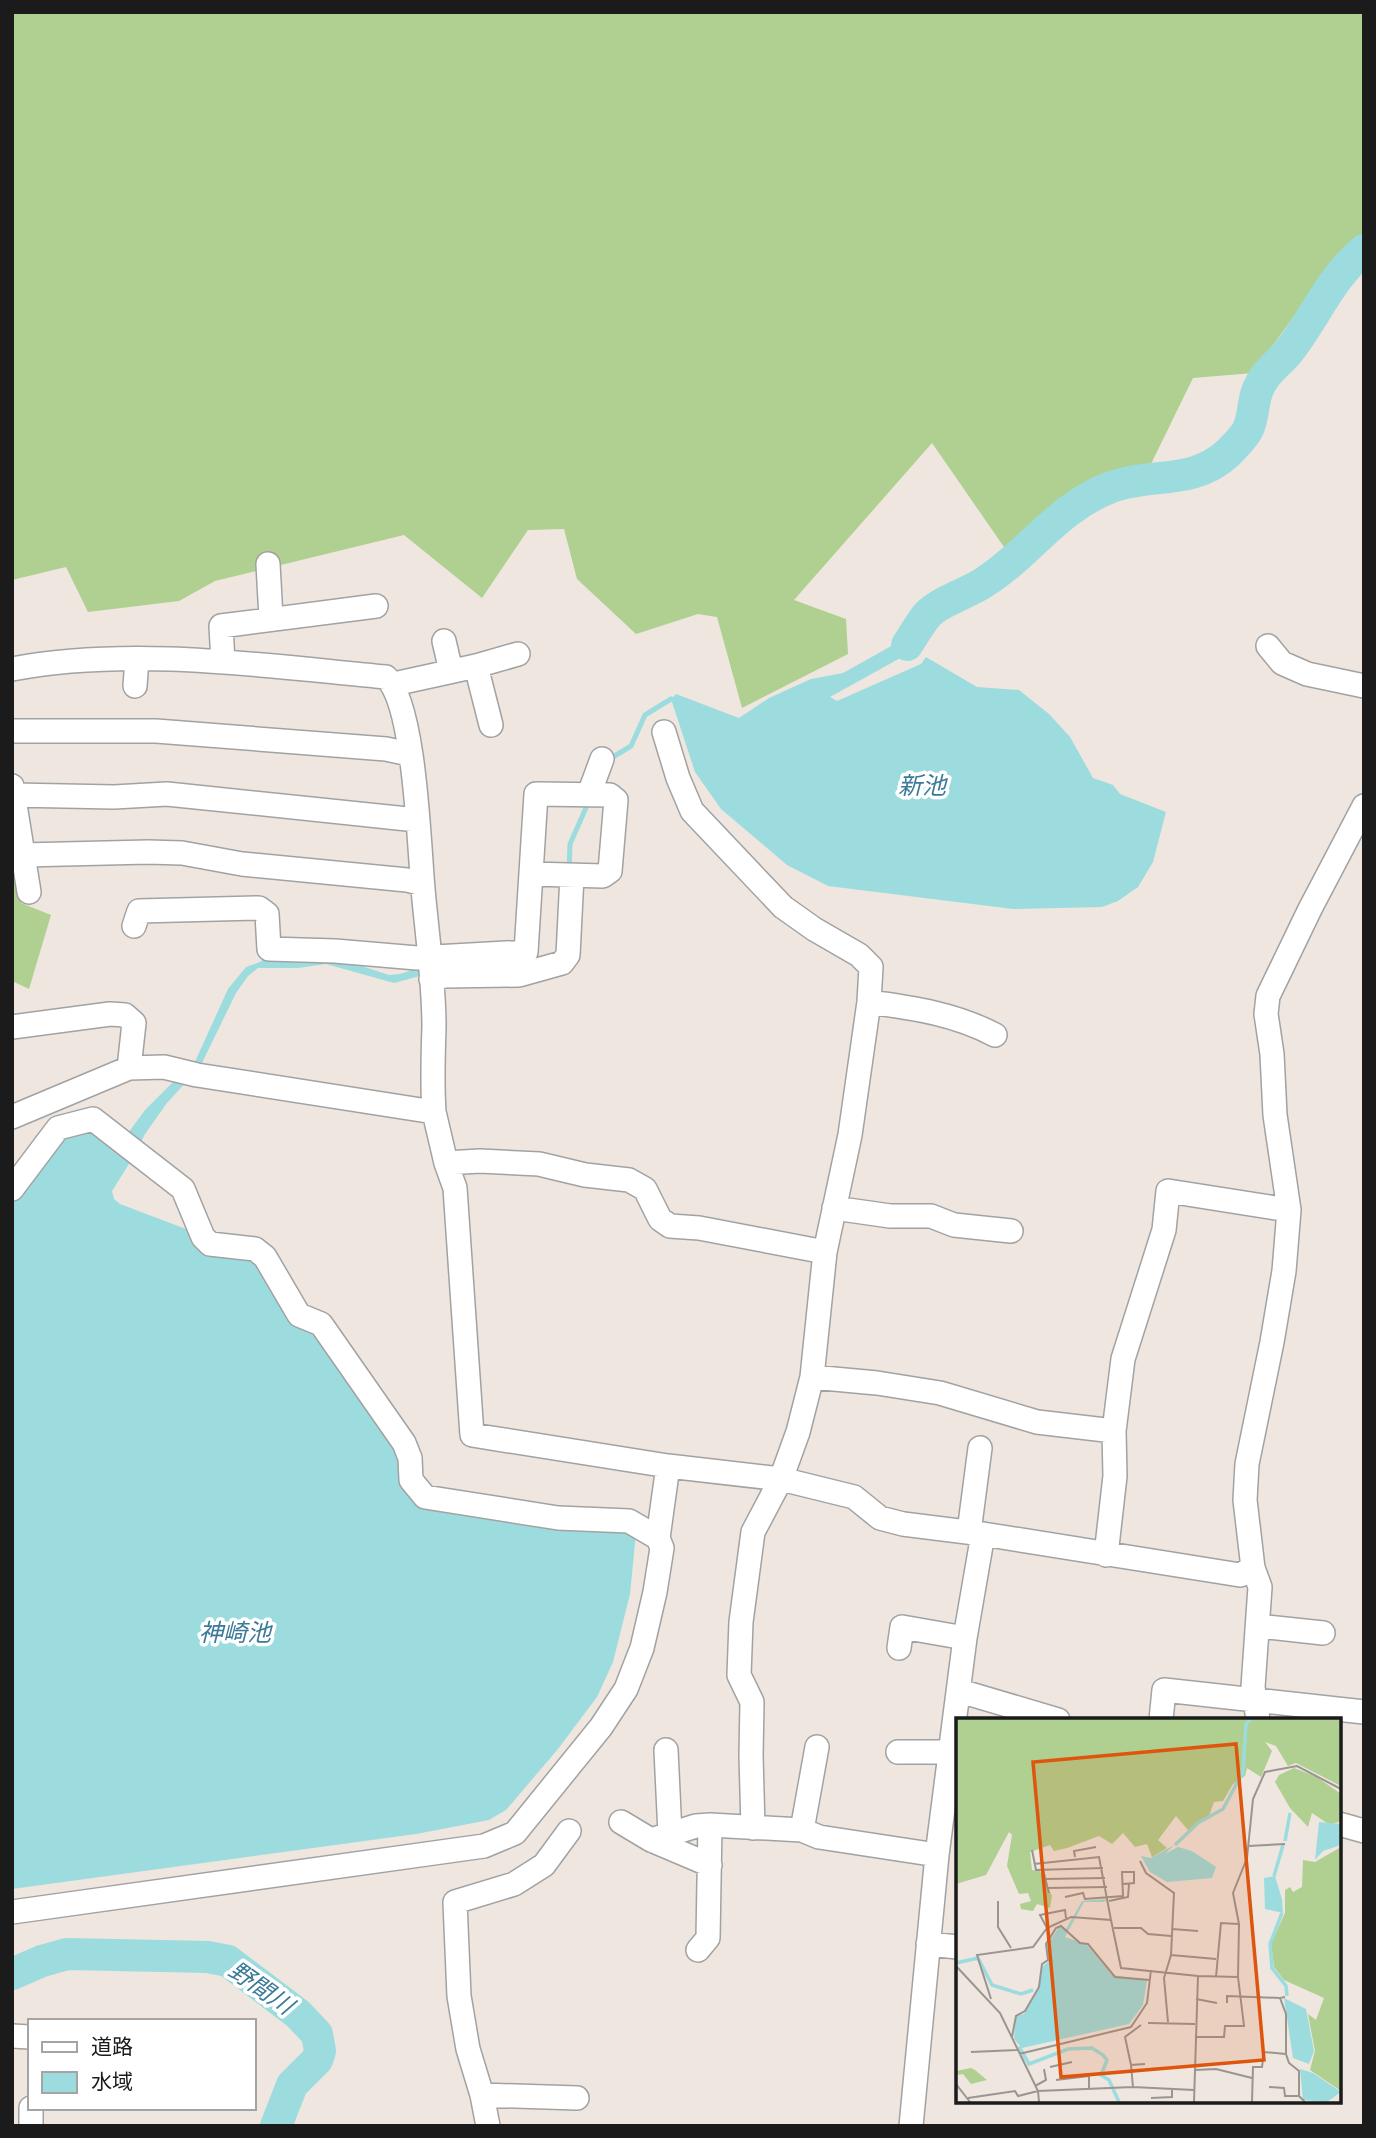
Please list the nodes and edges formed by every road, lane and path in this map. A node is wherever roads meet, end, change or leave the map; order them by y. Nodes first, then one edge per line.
1 (268, 564) dead end
2 (376, 606) dead end
3 (271, 618) junction
4 (444, 641) dead end
5 (1268, 646) dead end
6 (518, 654) dead end
7 (137, 659) junction
8 (223, 662) junction
9 (476, 666) junction
10 (12, 669) edge
11 (450, 671) junction
12 (394, 684) junction
13 (135, 686) dead end
14 (1364, 686) edge
15 (491, 725) dead end
16 (12, 730) edge
17 (664, 732) dead end
18 (409, 754) junction
19 (602, 759) dead end
20 (13, 791) edge
21 (589, 794) junction
22 (1364, 806) edge
23 (417, 820) junction
24 (23, 855) junction
25 (532, 874) junction
26 (572, 876) junction
27 (422, 884) junction
28 (30, 892) dead end
29 (134, 926) dead end
30 (430, 969) junction
31 (869, 1002) junction
32 (12, 1027) edge
33 (995, 1035) dead end
34 (129, 1068) junction
35 (434, 1112) junction
36 (12, 1117) edge
37 (446, 1163) junction
38 (12, 1189) edge
39 (834, 1208) junction
40 (1289, 1210) junction
41 (1011, 1231) dead end
42 (825, 1252) junction
43 (812, 1377) junction
44 (1114, 1431) junction
45 (980, 1448) dead end
46 (668, 1466) junction
47 (781, 1479) junction
48 (976, 1533) junction
49 (658, 1538) junction
50 (1106, 1555) junction
51 (1253, 1568) junction
52 (1258, 1626) junction
53 (1323, 1633) dead end
54 (965, 1638) junction
55 (899, 1648) dead end
56 (960, 1691) junction
57 (1257, 1710) edge
58 (1364, 1712) edge
59 (1337, 1714) edge
60 (1051, 1718) edge
61 (1161, 1718) edge
62 (817, 1746) dead end
63 (666, 1750) dead end
64 (898, 1752) dead end
65 (950, 1752) junction
66 (621, 1822) dead end
67 (710, 1825) junction
68 (1341, 1825) edge
69 (753, 1828) junction
70 (802, 1830) junction
71 (569, 1831) dead end
72 (661, 1837) junction
73 (1363, 1838) edge
74 (937, 1855) junction
75 (710, 1865) junction
76 (12, 1912) edge
77 (929, 1944) junction
78 (956, 1947) edge
79 (698, 1950) dead end
80 (482, 2095) junction
81 (578, 2098) dead end
82 (488, 2126) edge
83 (911, 2126) edge

1 - 3 street
2 - 3 street
3 - 8 street
4 - 11 street
5 - 14 street
6 - 9 street
7 - 8 street
7 - 10 street
7 - 13 street
8 - 12 street
9 - 11 street
9 - 15 street
11 - 12 street
12 - 18 street
16 - 18 street
17 - 31 street
18 - 23 street
19 - 21 street
20 - 23 street
20 - 24 street
21 - 25 street
21 - 26 street
22 - 40 street
23 - 27 street
24 - 27 street
24 - 28 street
25 - 26 street
25 - 30 street
26 - 30 street
27 - 30 street
29 - 30 street
30 - 35 street
31 - 33 street
31 - 39 street
32 - 34 street
34 - 35 street
34 - 36 street
35 - 37 street
37 - 42 street
37 - 46 street
38 - 49 street
39 - 41 street
39 - 42 street
40 - 44 street
40 - 51 street
42 - 43 street
43 - 44 street
43 - 47 street
44 - 50 street
45 - 48 street
46 - 47 street
46 - 49 street
47 - 48 street
47 - 69 street
48 - 50 street
48 - 54 street
49 - 76 street
50 - 51 street
51 - 52 street
52 - 53 street
52 - 57 street
54 - 55 street
54 - 56 street
56 - 60 street
56 - 65 street
57 - 59 street
57 - 61 street
58 - 59 street
62 - 70 street
63 - 72 street
64 - 65 street
65 - 74 street
66 - 72 street
67 - 69 street
67 - 72 street
67 - 75 street
68 - 73 street
69 - 70 street
70 - 74 street
71 - 80 street
72 - 75 street
74 - 77 street
75 - 79 street
77 - 78 street
77 - 83 street
80 - 81 street
80 - 82 street

